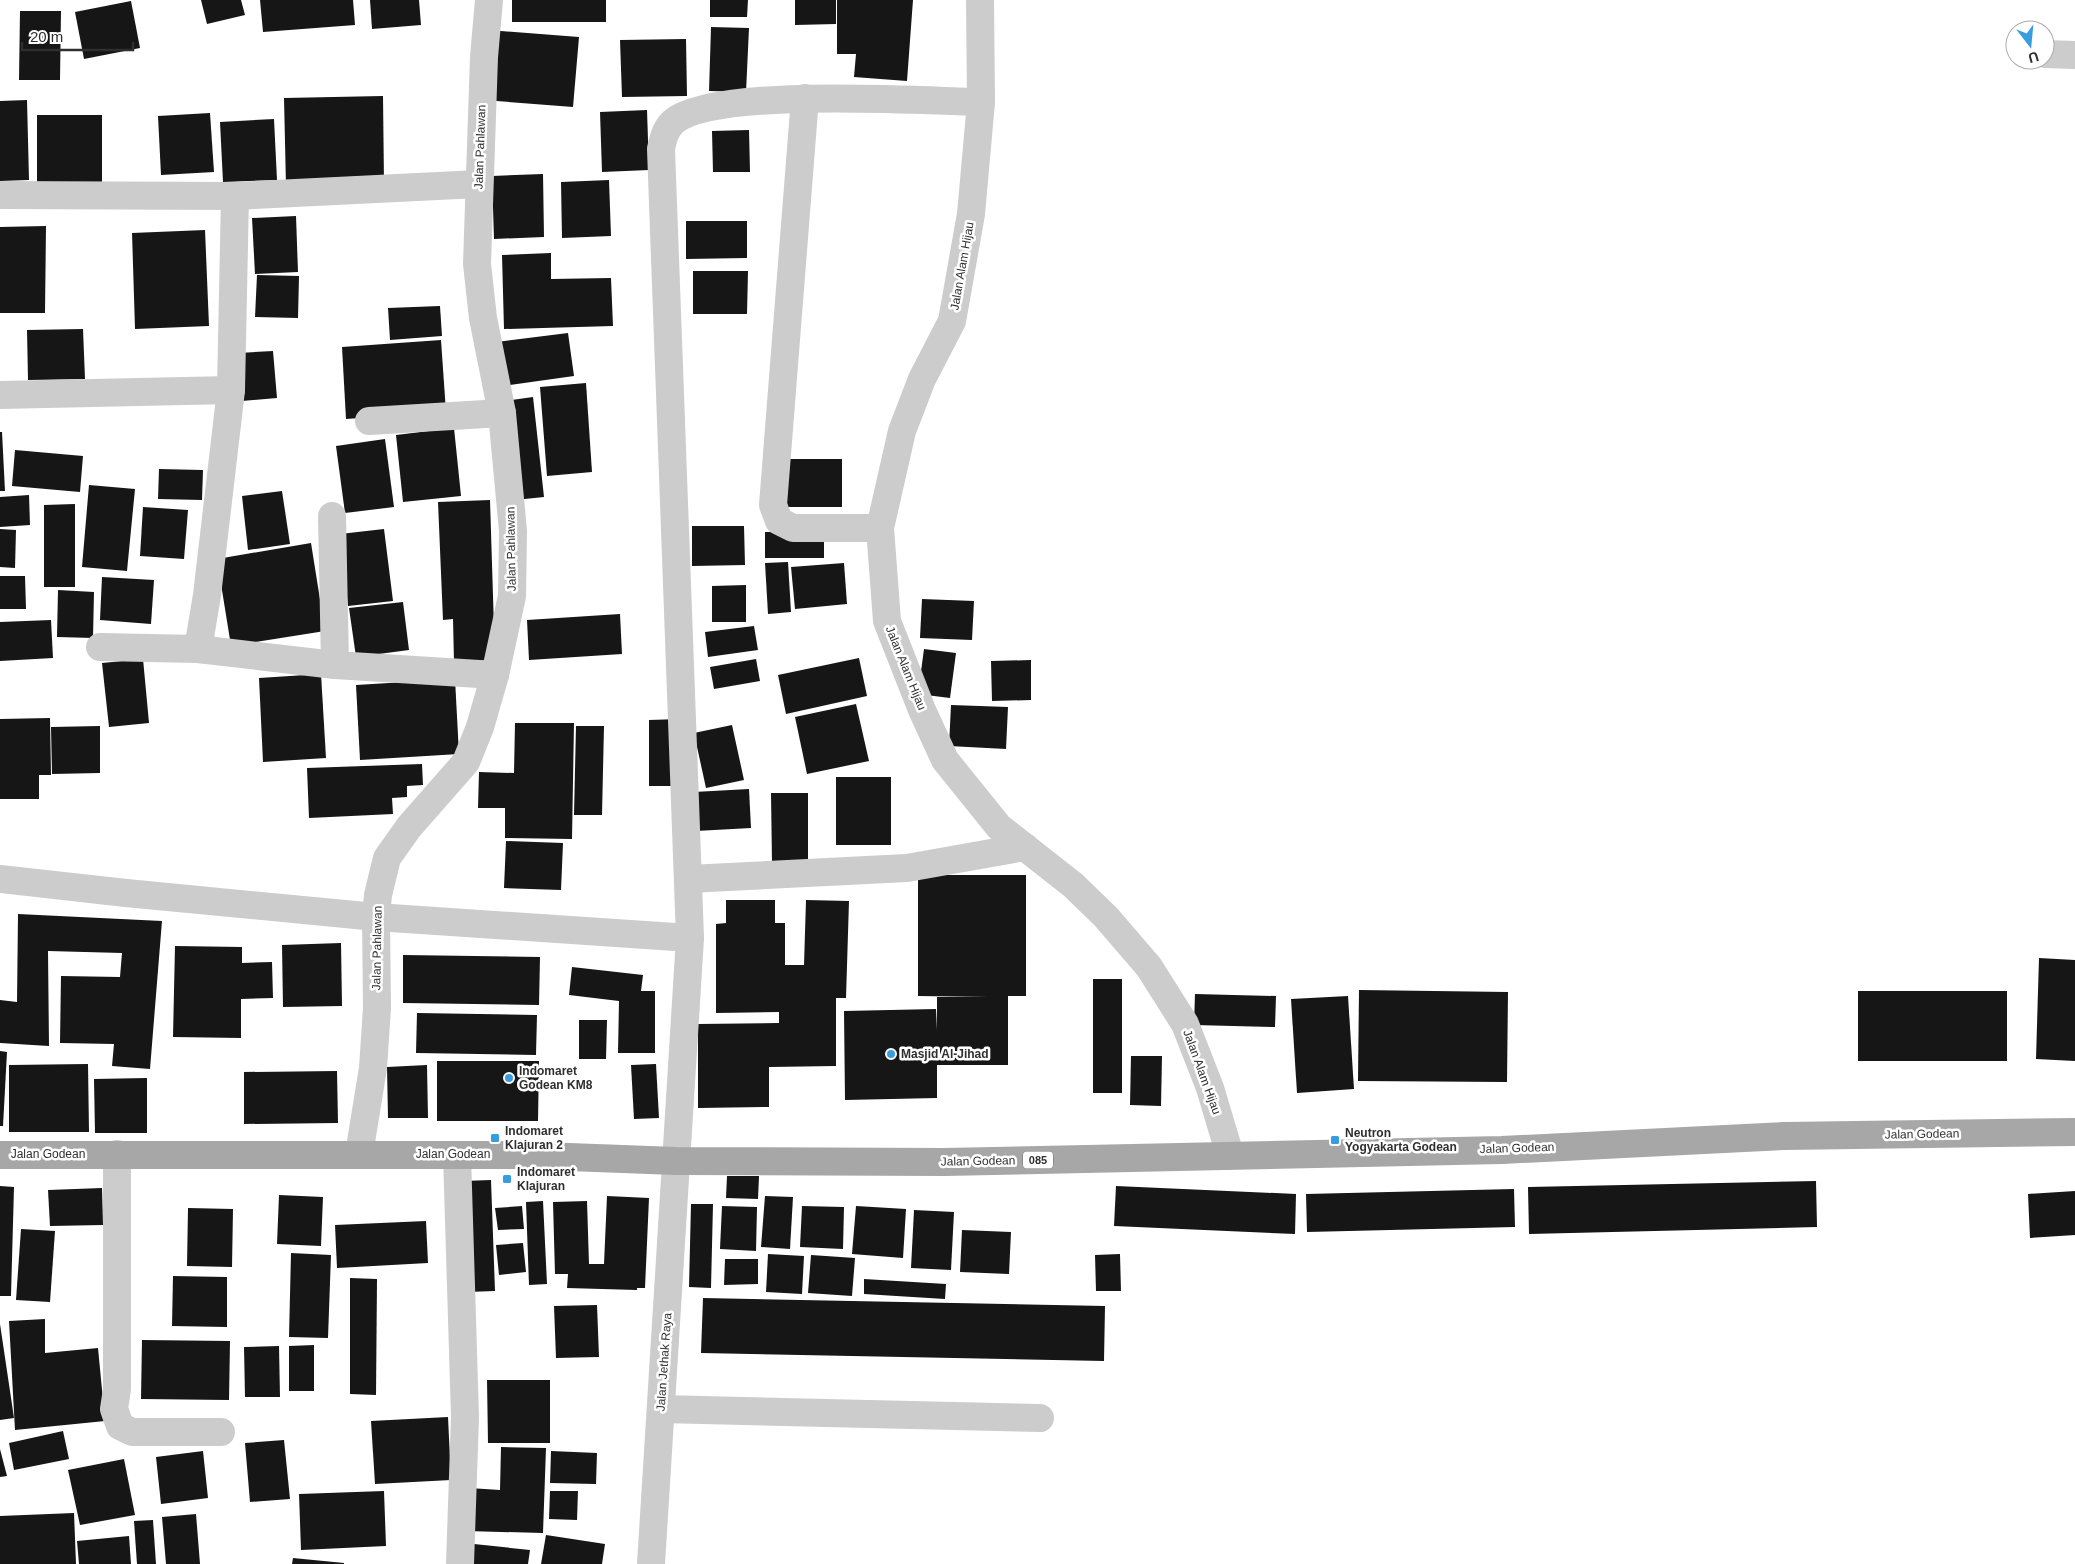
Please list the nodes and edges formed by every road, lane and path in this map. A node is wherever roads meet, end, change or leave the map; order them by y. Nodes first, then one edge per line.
1 (489, 0) edge
2 (980, 0) edge
3 (2055, 54) edge
4 (2075, 55) edge
5 (806, 98) junction
6 (981, 102) junction
7 (479, 184) junction
8 (0, 195) edge
9 (235, 196) junction
10 (231, 390) junction
11 (0, 395) edge
12 (502, 413) junction
13 (369, 421) dead end
14 (332, 516) dead end
15 (880, 528) junction
16 (100, 647) dead end
17 (198, 649) junction
18 (335, 664) junction
19 (495, 675) junction
20 (1025, 847) junction
21 (0, 879) edge
22 (688, 879) junction
23 (376, 917) junction
24 (690, 938) junction
25 (2075, 1132) edge
26 (117, 1154) junction
27 (359, 1154) junction
28 (0, 1155) edge
29 (457, 1155) junction
30 (1230, 1155) junction
31 (676, 1161) junction
32 (661, 1409) junction
33 (1040, 1418) dead end
34 (221, 1432) dead end
35 (460, 1564) edge
36 (651, 1564) edge

1 - 7 street, Jalan Pahlawan
2 - 6 street, Jalan Alam Hijau
3 - 4 street
5 - 6 street, Jalan Jethak Raya
5 - 15 street
5 - 22 street, Jalan Jethak Raya
6 - 15 street, Jalan Alam Hijau
7 - 9 street
7 - 12 street, Jalan Pahlawan
8 - 9 street
9 - 10 street
10 - 11 street
10 - 17 street
12 - 13 street
12 - 19 street, Jalan Pahlawan
14 - 18 street
15 - 20 street, Jalan Alam Hijau
16 - 17 street
17 - 18 street
18 - 19 street
19 - 23 street, Jalan Pahlawan
20 - 22 street
20 - 30 street, Jalan Alam Hijau
21 - 23 street
22 - 24 street, Jalan Jethak Raya
23 - 24 street
23 - 27 street, Jalan Pahlawan
24 - 31 street, Jalan Jethak Raya
25 - 30 main road, Jalan Godean / 085
26 - 27 main road, Jalan Godean / 085
26 - 28 main road, Jalan Godean / 085
26 - 34 street
27 - 29 main road, Jalan Godean / 085
29 - 31 main road, Jalan Godean / 085
29 - 35 street
30 - 31 main road, Jalan Godean / 085
31 - 32 street, Jalan Jethak Raya
32 - 33 street
32 - 36 street, Jalan Jethak Raya

